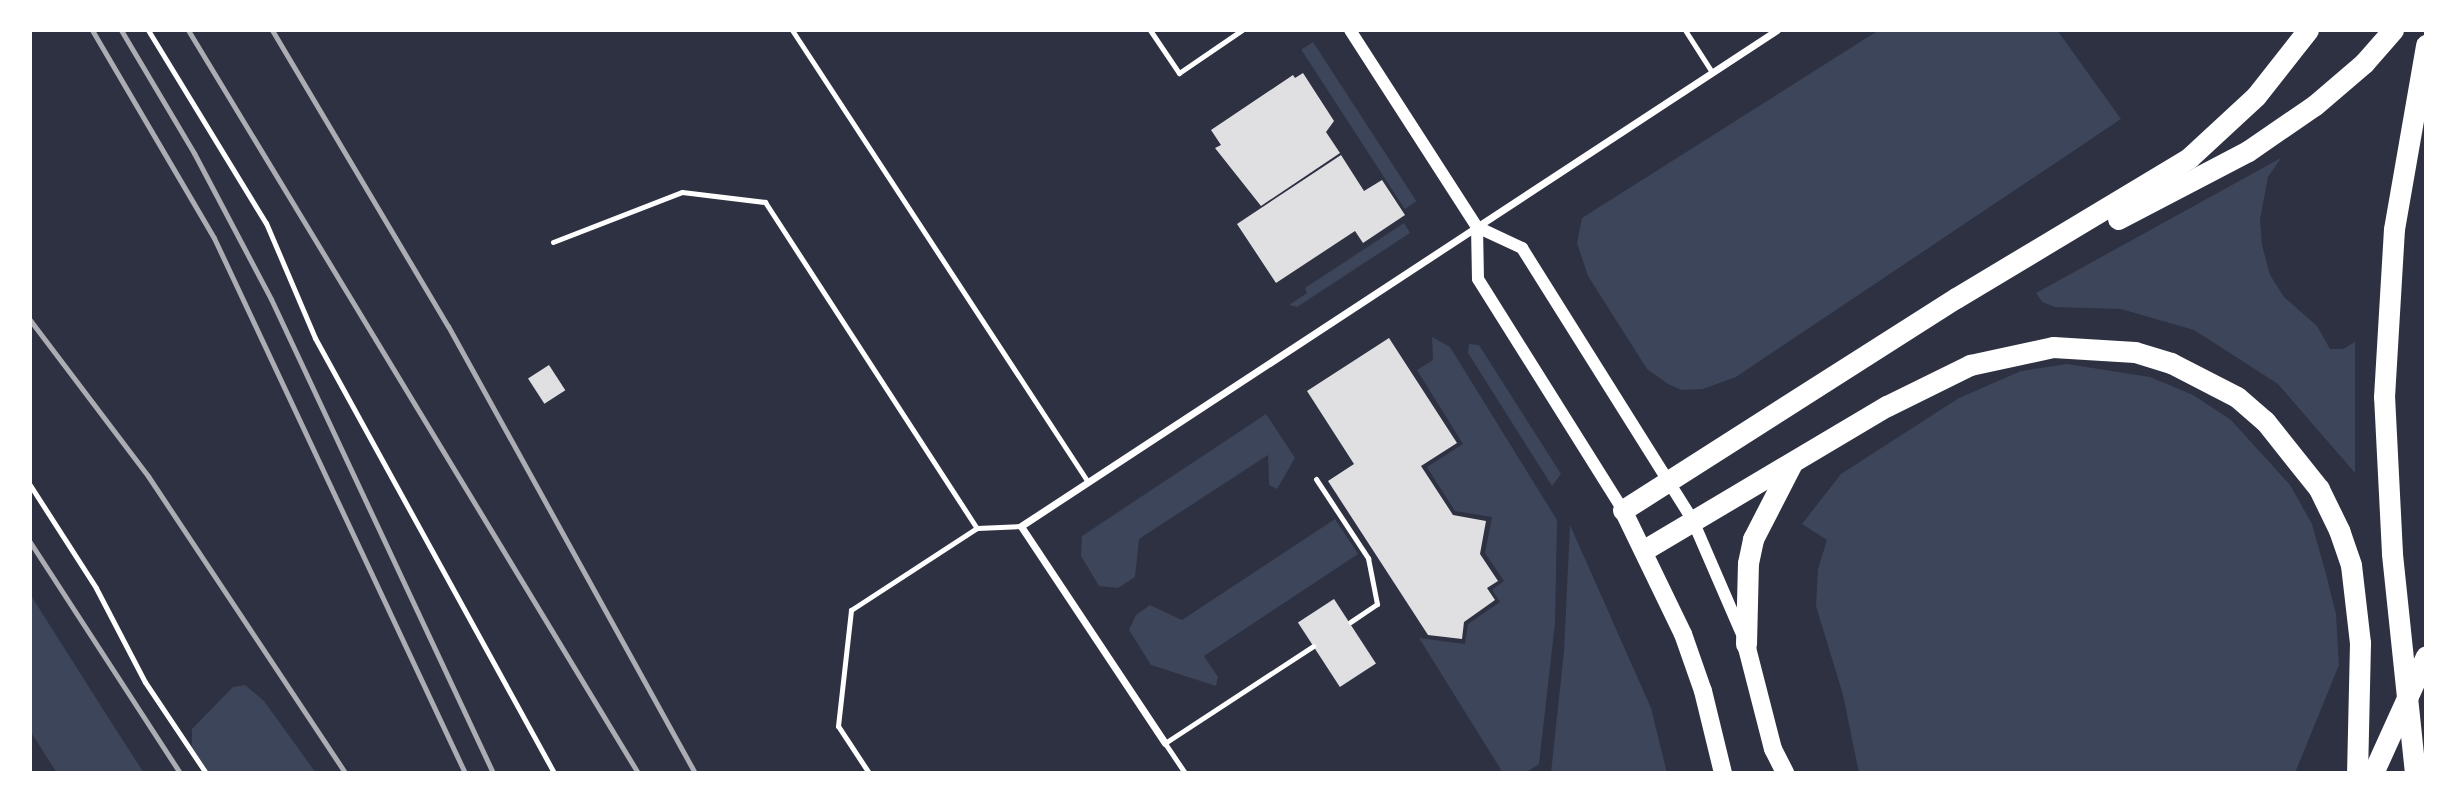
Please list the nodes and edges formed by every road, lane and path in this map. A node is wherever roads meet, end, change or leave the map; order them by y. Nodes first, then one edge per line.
1 (148, 30) edge
2 (792, 30) edge
3 (1150, 30) edge
4 (1242, 30) edge
5 (1350, 30) edge
6 (1685, 30) edge
7 (1777, 30) edge
8 (2308, 30) edge
9 (2393, 30) edge
10 (2426, 45) edge
11 (1712, 72) junction
12 (1477, 227) junction
13 (552, 242) dead end
14 (1956, 298) junction
15 (1792, 463) junction
16 (1316, 479) dead end
17 (1669, 481) junction
18 (1088, 482) junction
19 (30, 485) edge
20 (1623, 510) junction
21 (1693, 521) junction
22 (1021, 526) junction
23 (977, 528) junction
24 (1644, 550) junction
25 (1350, 622) dead end
26 (1746, 644) junction
27 (1313, 646) dead end
28 (2426, 656) edge
29 (1165, 743) junction
30 (206, 773) edge
31 (554, 773) edge
32 (869, 773) edge
33 (1185, 773) edge
34 (1723, 773) edge
35 (1785, 773) edge
36 (2357, 773) edge
37 (2373, 773) edge
38 (2415, 773) edge

1 - 31 lane
2 - 18 lane
3 - 4 lane
5 - 12 street
6 - 11 lane
7 - 11 street
8 - 14 highway
9 - 14 highway
10 - 38 highway
11 - 12 street
12 - 17 street
12 - 18 street
12 - 20 street
13 - 23 lane
14 - 17 highway
15 - 21 highway
15 - 26 highway
15 - 36 highway
16 - 25 lane
17 - 20 highway
17 - 21 street
18 - 22 street
19 - 30 lane
20 - 24 main road
21 - 24 highway
21 - 26 street
22 - 23 lane
22 - 29 street
23 - 32 lane
24 - 34 main road
26 - 35 main road
27 - 29 lane
28 - 37 highway
29 - 33 lane

